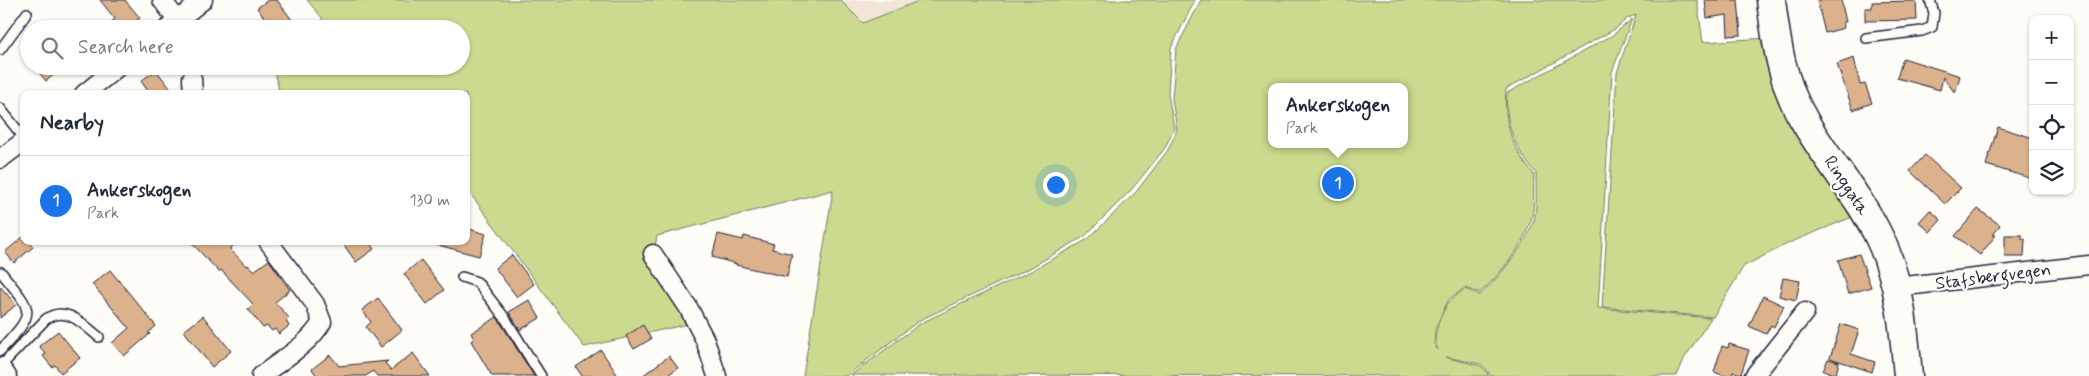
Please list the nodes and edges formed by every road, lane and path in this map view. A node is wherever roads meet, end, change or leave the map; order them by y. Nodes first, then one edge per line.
1 (162, 0) edge
2 (203, 0) edge
3 (1771, 0) edge
4 (1930, 0) edge
5 (27, 13) dead end
6 (22, 20) edge
7 (170, 20) edge
8 (178, 20) edge
9 (20, 23) edge
10 (1866, 38) dead end
11 (0, 50) edge
12 (107, 75) edge
13 (95, 84) edge
14 (0, 108) edge
15 (20, 135) edge
16 (20, 143) edge
17 (0, 159) edge
18 (271, 245) edge
19 (653, 254) dead end
20 (2089, 265) edge
21 (1, 272) edge
22 (462, 277) dead end
23 (1897, 288) junction
24 (1805, 312) dead end
25 (99, 337) dead end
26 (0, 351) edge
27 (0, 367) edge
28 (7, 376) edge
29 (261, 376) edge
30 (540, 376) edge
31 (717, 376) edge
32 (1754, 376) edge
33 (1908, 376) edge

1 - 7 street
2 - 8 street
3 - 23 main road, Ringgata
4 - 10 lane
5 - 6 lane
9 - 11 lane
12 - 13 street
14 - 15 lane
16 - 17 street
18 - 29 street
19 - 31 street
20 - 23 street, Stafsbergvegen
21 - 26 lane
22 - 30 lane
23 - 33 main road, Ringgata
24 - 32 street
25 - 27 lane
27 - 28 street

